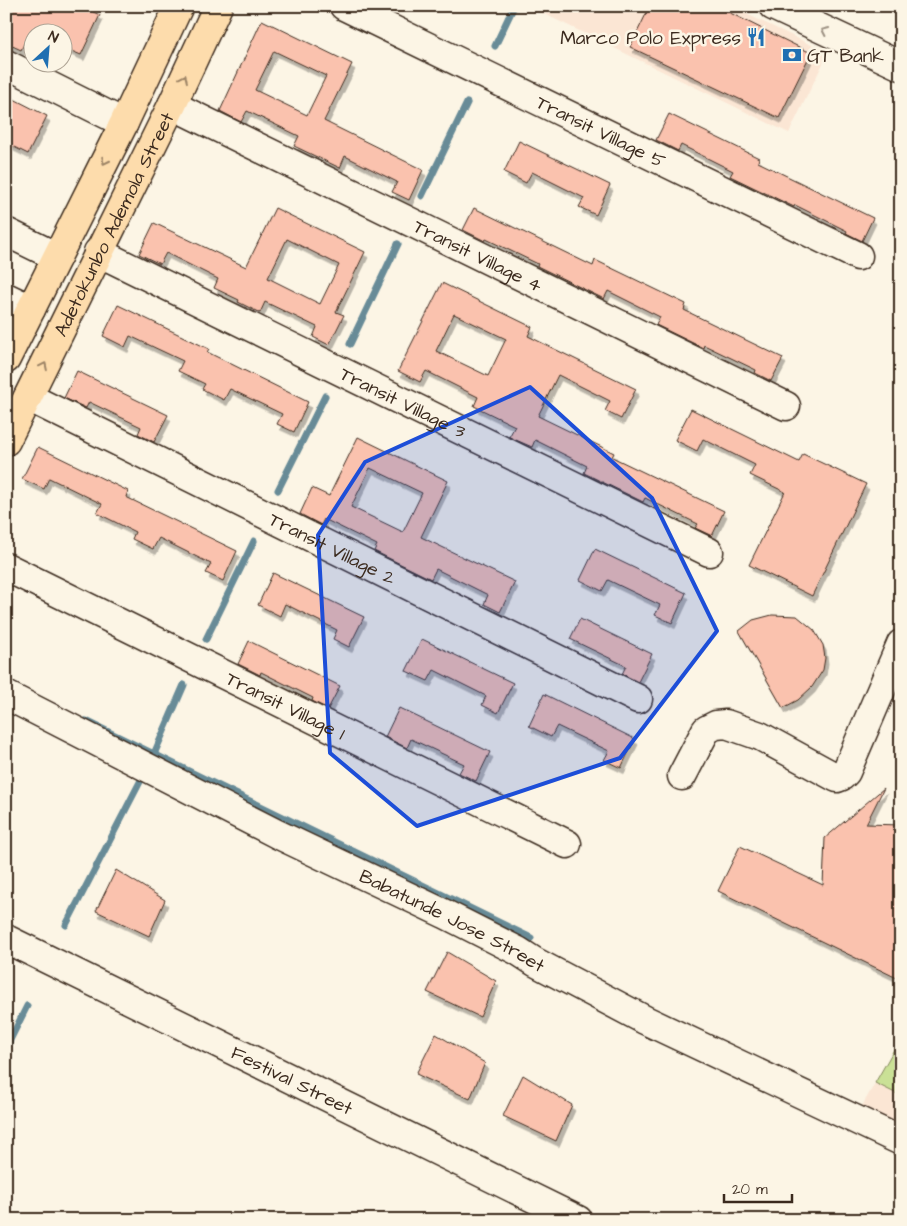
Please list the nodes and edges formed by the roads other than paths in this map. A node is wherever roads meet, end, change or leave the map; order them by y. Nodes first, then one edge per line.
1 (178, 6) edge
2 (218, 6) edge
3 (344, 6) edge
4 (772, 6) edge
5 (6, 64) edge
6 (901, 66) edge
7 (172, 105) junction
8 (124, 124) junction
9 (6, 232) edge
10 (98, 252) junction
11 (858, 256) dead end
12 (57, 257) junction
13 (6, 297) edge
14 (31, 309) junction
15 (10, 344) edge
16 (28, 397) junction
17 (786, 406) dead end
18 (6, 440) edge
19 (709, 552) dead end
20 (6, 567) edge
21 (901, 644) edge
22 (6, 694) edge
23 (638, 698) dead end
24 (682, 776) dead end
25 (567, 844) dead end
26 (6, 939) edge
27 (901, 1141) edge
28 (578, 1220) edge

1 - 8 main road, Adetokunbo Ademola Street
7 -> 2 main road, Adetokunbo Ademola Street
3 - 11 street, Transit Village 5
6 -> 4 street
5 - 8 street
7 - 10 main road, Adetokunbo Ademola Street
7 - 17 street, Transit Village 4
8 -> 12 main road, Adetokunbo Ademola Street
9 - 12 street
16 -> 10 main road, Adetokunbo Ademola Street
10 - 19 street, Transit Village 3
12 - 14 main road, Adetokunbo Ademola Street
13 - 14 street
14 - 15 main road, Adetokunbo Ademola Street
16 - 18 main road, Adetokunbo Ademola Street
16 - 23 street, Transit Village 2
20 - 25 street, Transit Village 1
21 - 24 street
22 - 27 street, Babatunde Jose Street
26 - 28 street, Festival Street

